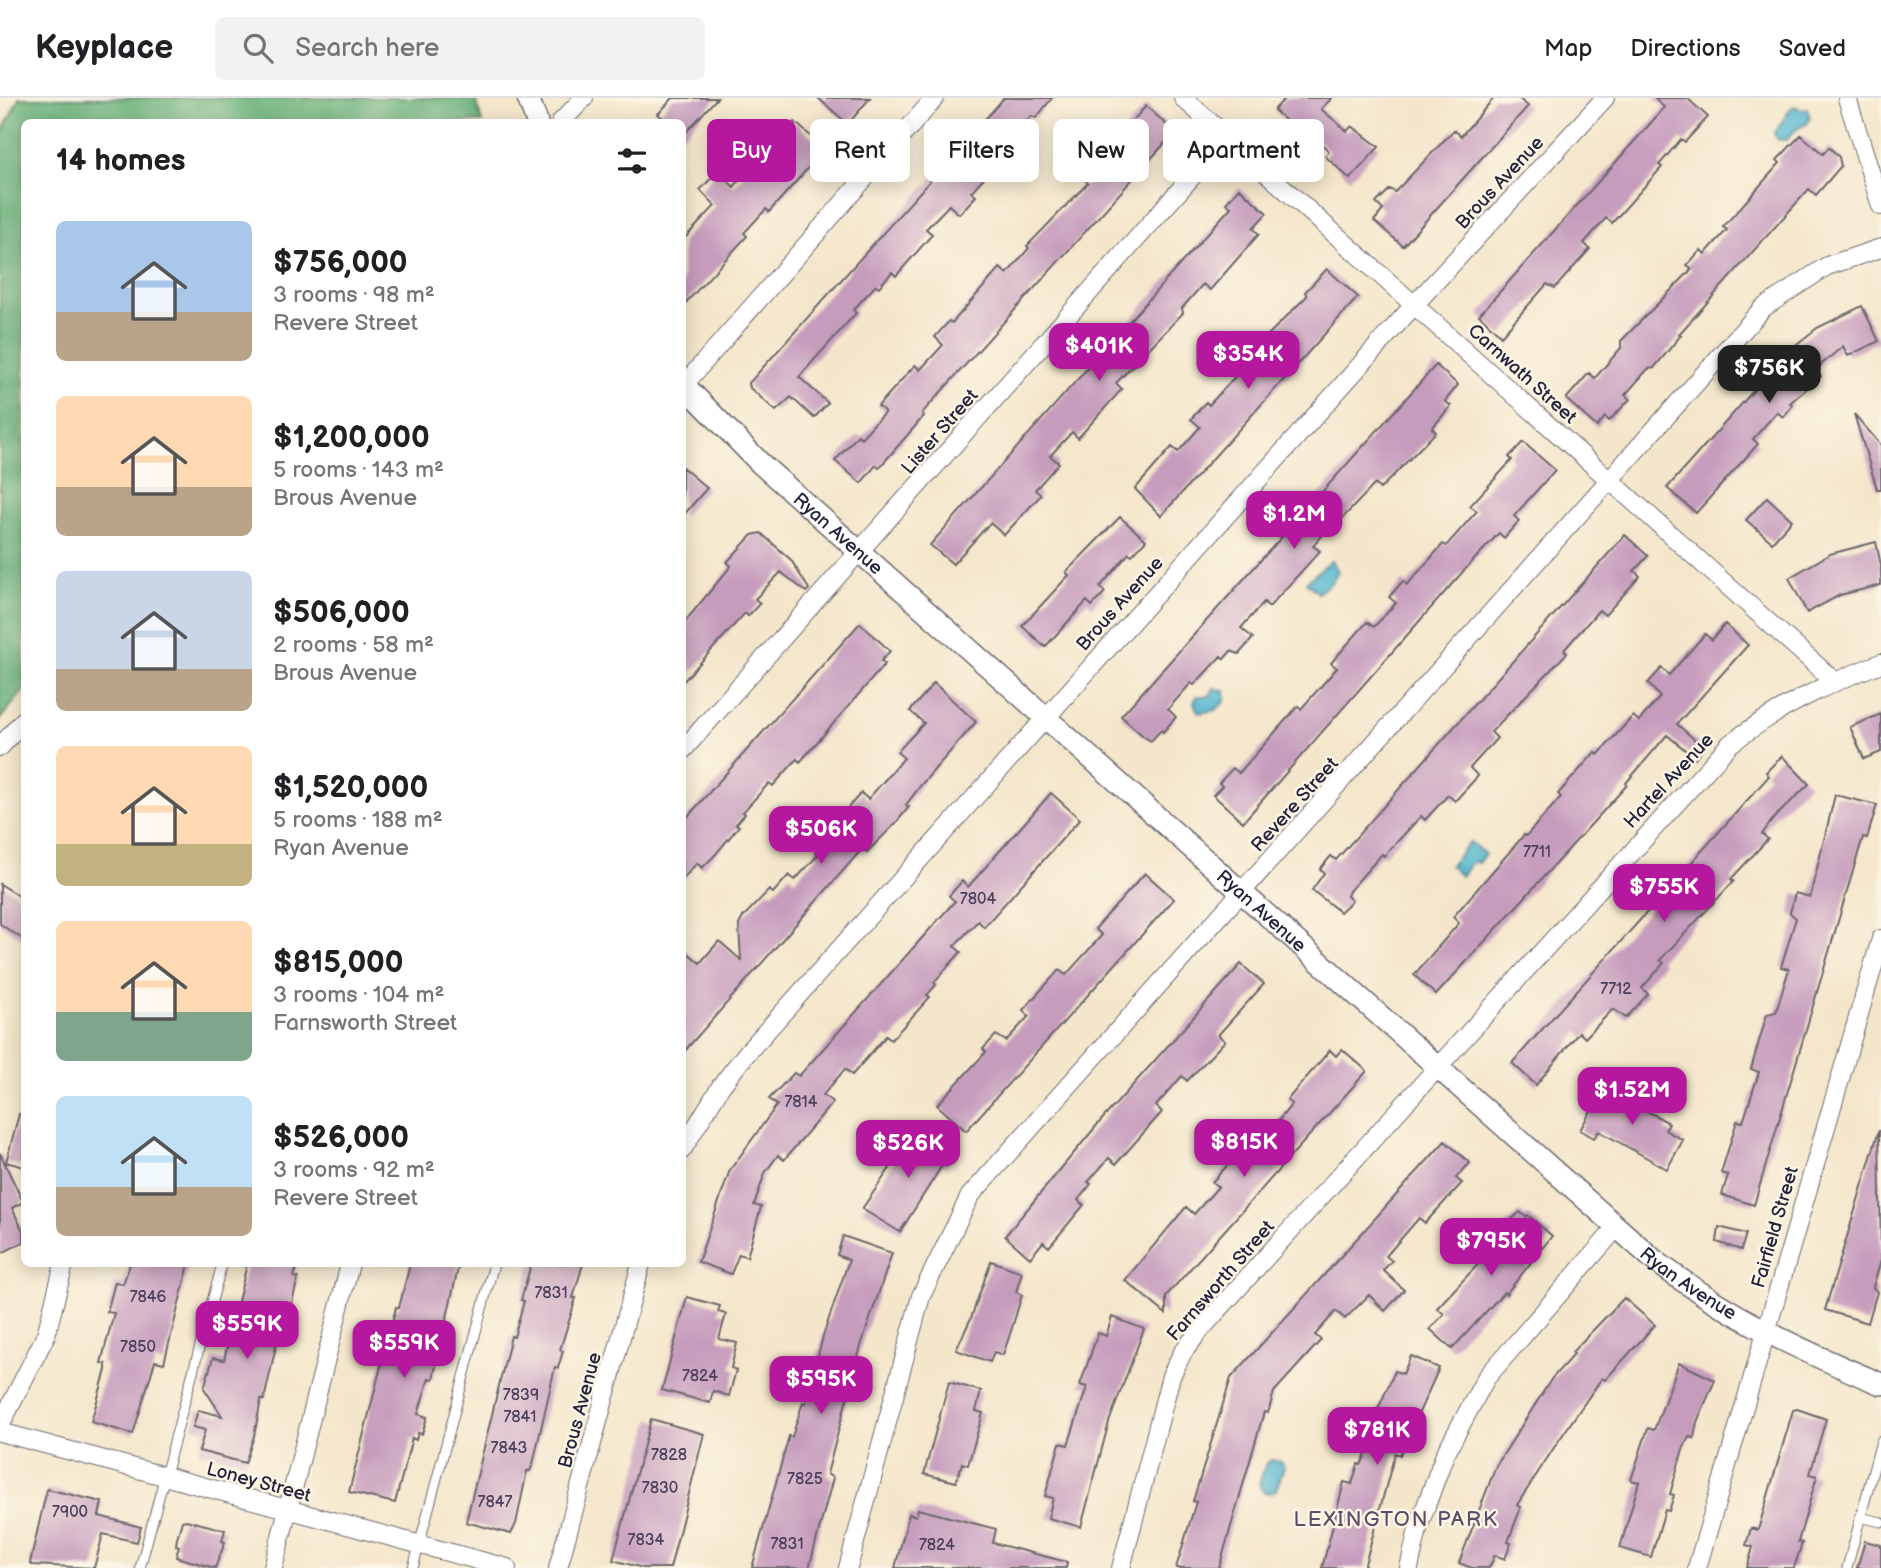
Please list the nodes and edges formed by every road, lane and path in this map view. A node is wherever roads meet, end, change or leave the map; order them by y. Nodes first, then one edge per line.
1 (528, 98) edge
2 (584, 98) edge
3 (935, 98) edge
4 (1183, 98) edge
5 (1605, 98) edge
6 (1847, 98) edge
7 (536, 119) edge
8 (564, 119) edge
9 (1207, 119) edge
10 (1187, 182) edge
11 (1277, 182) edge
12 (1881, 206) edge
13 (1881, 248) edge
14 (1414, 305) junction
15 (686, 382) edge
16 (686, 388) edge
17 (1611, 480) junction
18 (861, 552) junction
19 (1881, 663) edge
20 (1834, 681) junction
21 (1046, 717) junction
22 (21, 723) edge
23 (0, 747) edge
24 (686, 747) edge
25 (1243, 892) junction
26 (1881, 939) edge
27 (1438, 1068) junction
28 (686, 1143) edge
29 (1617, 1227) junction
30 (63, 1267) edge
31 (221, 1267) edge
32 (349, 1267) edge
33 (493, 1267) edge
34 (640, 1267) edge
35 (1766, 1334) junction
36 (1880, 1378) edge
37 (0, 1426) edge
38 (0, 1432) edge
39 (1881, 1441) edge
40 (164, 1477) junction
41 (288, 1511) junction
42 (1860, 1517) junction
43 (1881, 1522) edge
44 (419, 1545) junction
45 (140, 1568) edge
46 (273, 1568) edge
47 (412, 1568) edge
48 (507, 1568) edge
49 (558, 1568) edge
50 (848, 1568) edge
51 (1121, 1568) edge
52 (1409, 1568) edge
53 (1697, 1568) edge
54 (1847, 1568) edge

1 - 7 street
2 - 8 street
3 - 15 street
4 - 9 street, Carnwath Street
5 - 14 street, Brous Avenue
6 - 12 street
10 - 18 street, Lister Street
11 - 14 street, Carnwath Street
13 - 17 street, Revere Street
14 - 17 street, Carnwath Street
14 - 21 street, Brous Avenue
16 - 18 street, Ryan Avenue
17 - 20 street, Carnwath Street
17 - 25 street, Revere Street
18 - 21 street, Ryan Avenue
18 - 24 street, Lister Street
19 - 20 street, Hartel Avenue
20 - 27 street, Hartel Avenue
21 - 25 street, Ryan Avenue
21 - 28 street, Brous Avenue
22 - 23 street
25 - 27 street, Ryan Avenue
25 - 50 street, Revere Street
26 - 35 street, Fairfield Street
27 - 29 street, Ryan Avenue
27 - 51 street, Farnsworth Street
29 - 35 street, Ryan Avenue
29 - 52 street
30 - 37 street
31 - 40 lane
32 - 41 street
33 - 44 lane
34 - 49 street, Brous Avenue
35 - 36 street, Ryan Avenue
35 - 53 street, Fairfield Street
38 - 40 street, Loney Street
39 - 42 lane
40 - 41 street, Loney Street
40 - 45 lane
41 - 44 street, Loney Street
41 - 46 street
42 - 43 lane
42 - 54 lane
44 - 47 lane
44 - 48 street, Loney Street

